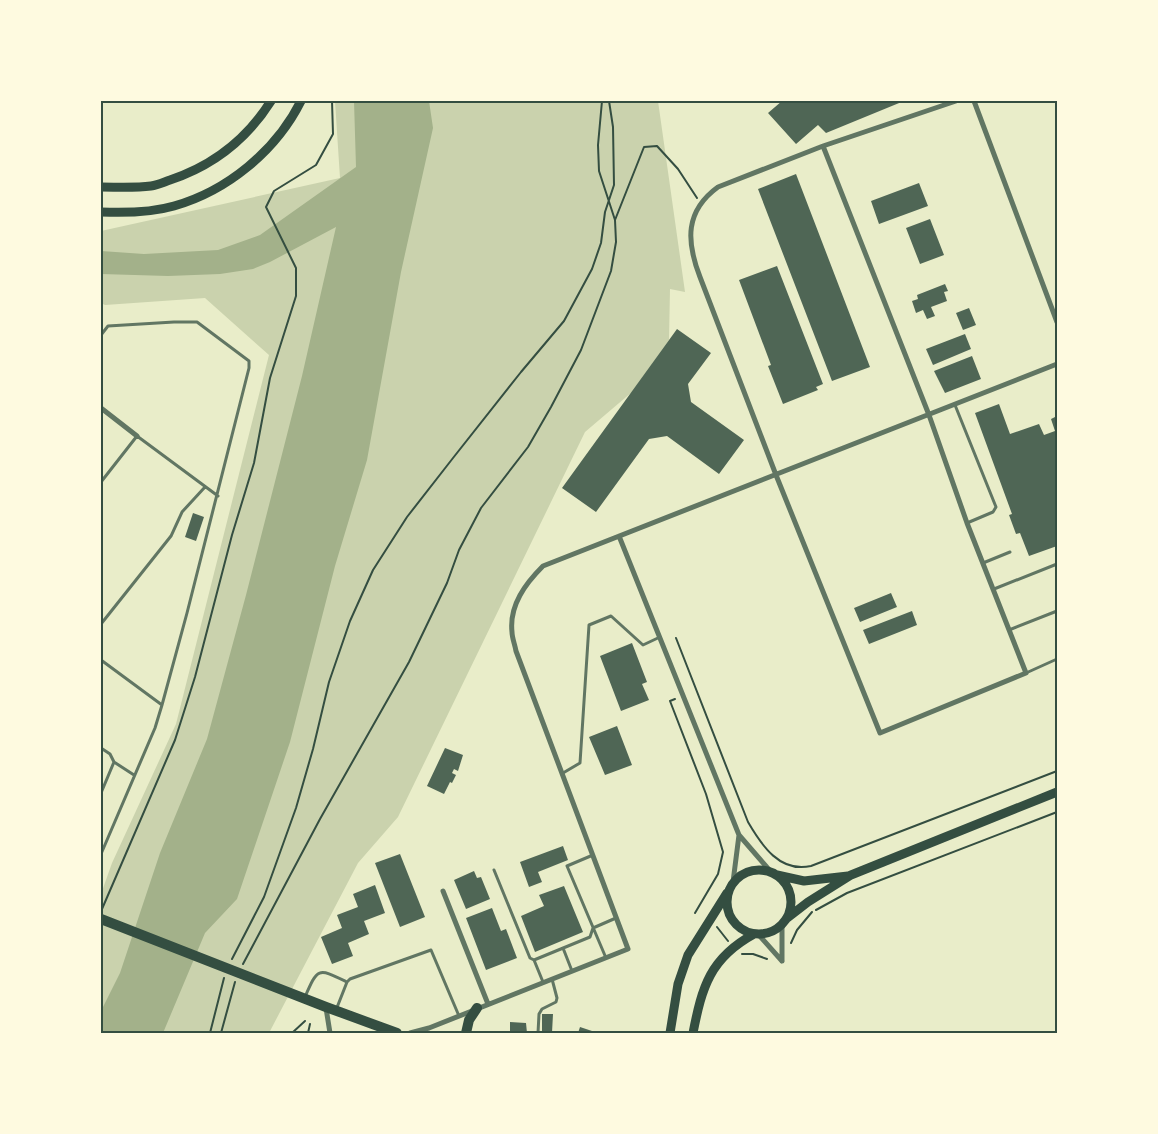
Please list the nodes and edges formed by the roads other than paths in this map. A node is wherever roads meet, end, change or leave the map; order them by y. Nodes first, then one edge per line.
1 (271, 101) edge
2 (301, 101) edge
3 (956, 101) edge
4 (974, 101) edge
5 (824, 146) junction
6 (101, 187) edge
7 (101, 212) edge
8 (1057, 322) edge
9 (101, 335) edge
10 (1057, 364) edge
11 (955, 405) junction
12 (101, 408) edge
13 (929, 415) junction
14 (137, 436) junction
15 (776, 475) junction
16 (101, 482) edge
17 (205, 487) junction
18 (218, 496) junction
19 (967, 523) junction
20 (619, 536) junction
21 (1010, 552) dead end
22 (983, 563) junction
23 (1057, 564) edge
24 (994, 590) junction
25 (1057, 611) edge
26 (101, 624) edge
27 (1009, 630) junction
28 (661, 637) junction
29 (1057, 659) edge
30 (101, 660) edge
31 (1026, 673) junction
32 (162, 705) junction
33 (101, 748) edge
34 (114, 762) junction
35 (563, 773) junction
36 (134, 775) junction
37 (1057, 792) edge
38 (101, 793) edge
39 (739, 835) junction
40 (101, 854) edge
41 (593, 855) junction
42 (494, 870) dead end
43 (774, 873) junction
44 (851, 875) junction
45 (731, 886) junction
46 (443, 890) dead end
47 (617, 918) junction
48 (101, 919) edge
49 (784, 921) junction
50 (593, 928) junction
51 (756, 934) junction
52 (563, 948) junction
53 (606, 958) junction
54 (534, 960) junction
55 (572, 971) junction
56 (552, 979) junction
57 (347, 982) junction
58 (543, 982) junction
59 (304, 998) junction
60 (488, 1004) junction
61 (477, 1008) junction
62 (331, 1009) junction
63 (459, 1016) junction
64 (330, 1033) edge
65 (397, 1033) edge
66 (410, 1033) edge
67 (466, 1033) edge
68 (538, 1033) edge
69 (670, 1033) edge
70 (694, 1033) edge

1 - 6 main road
2 - 7 main road
3 - 5 street
4 - 8 street
5 - 13 street
5 - 15 street
9 - 18 lane
10 - 11 street
11 - 13 street
11 - 19 lane
12 - 14 street
13 - 15 street
13 - 19 street
14 - 16 lane
14 - 17 lane
15 - 20 street
15 - 31 street
17 - 18 lane
17 - 26 lane
18 - 32 lane
19 - 22 street
20 - 28 street
20 - 35 street
21 - 22 lane
22 - 24 street
23 - 24 lane
24 - 27 street
25 - 27 lane
27 - 31 street
28 - 35 lane
28 - 39 street
29 - 31 lane
30 - 32 lane
32 - 36 lane
33 - 34 lane
34 - 36 lane
34 - 38 lane
35 - 41 street
36 - 40 lane
37 - 44 main road
39 - 43 street
39 - 45 street
41 - 47 street
41 - 50 lane
42 - 54 lane
43 - 44 main road
43 - 45 main road
43 - 49 main road
44 - 49 main road
45 - 51 main road
45 - 69 main road
46 - 60 street
47 - 50 lane
47 - 53 street
48 - 59 main road
49 - 51 main road
49 - 51 street
50 - 52 lane
50 - 53 lane
51 - 70 main road
52 - 54 lane
52 - 55 lane
53 - 55 street
54 - 58 lane
55 - 56 street
56 - 58 street
56 - 68 lane
57 - 59 lane
57 - 62 lane
57 - 63 lane
58 - 60 street
59 - 62 main road
60 - 61 street
61 - 63 street
61 - 67 main road
62 - 64 street
62 - 65 main road
63 - 66 street

